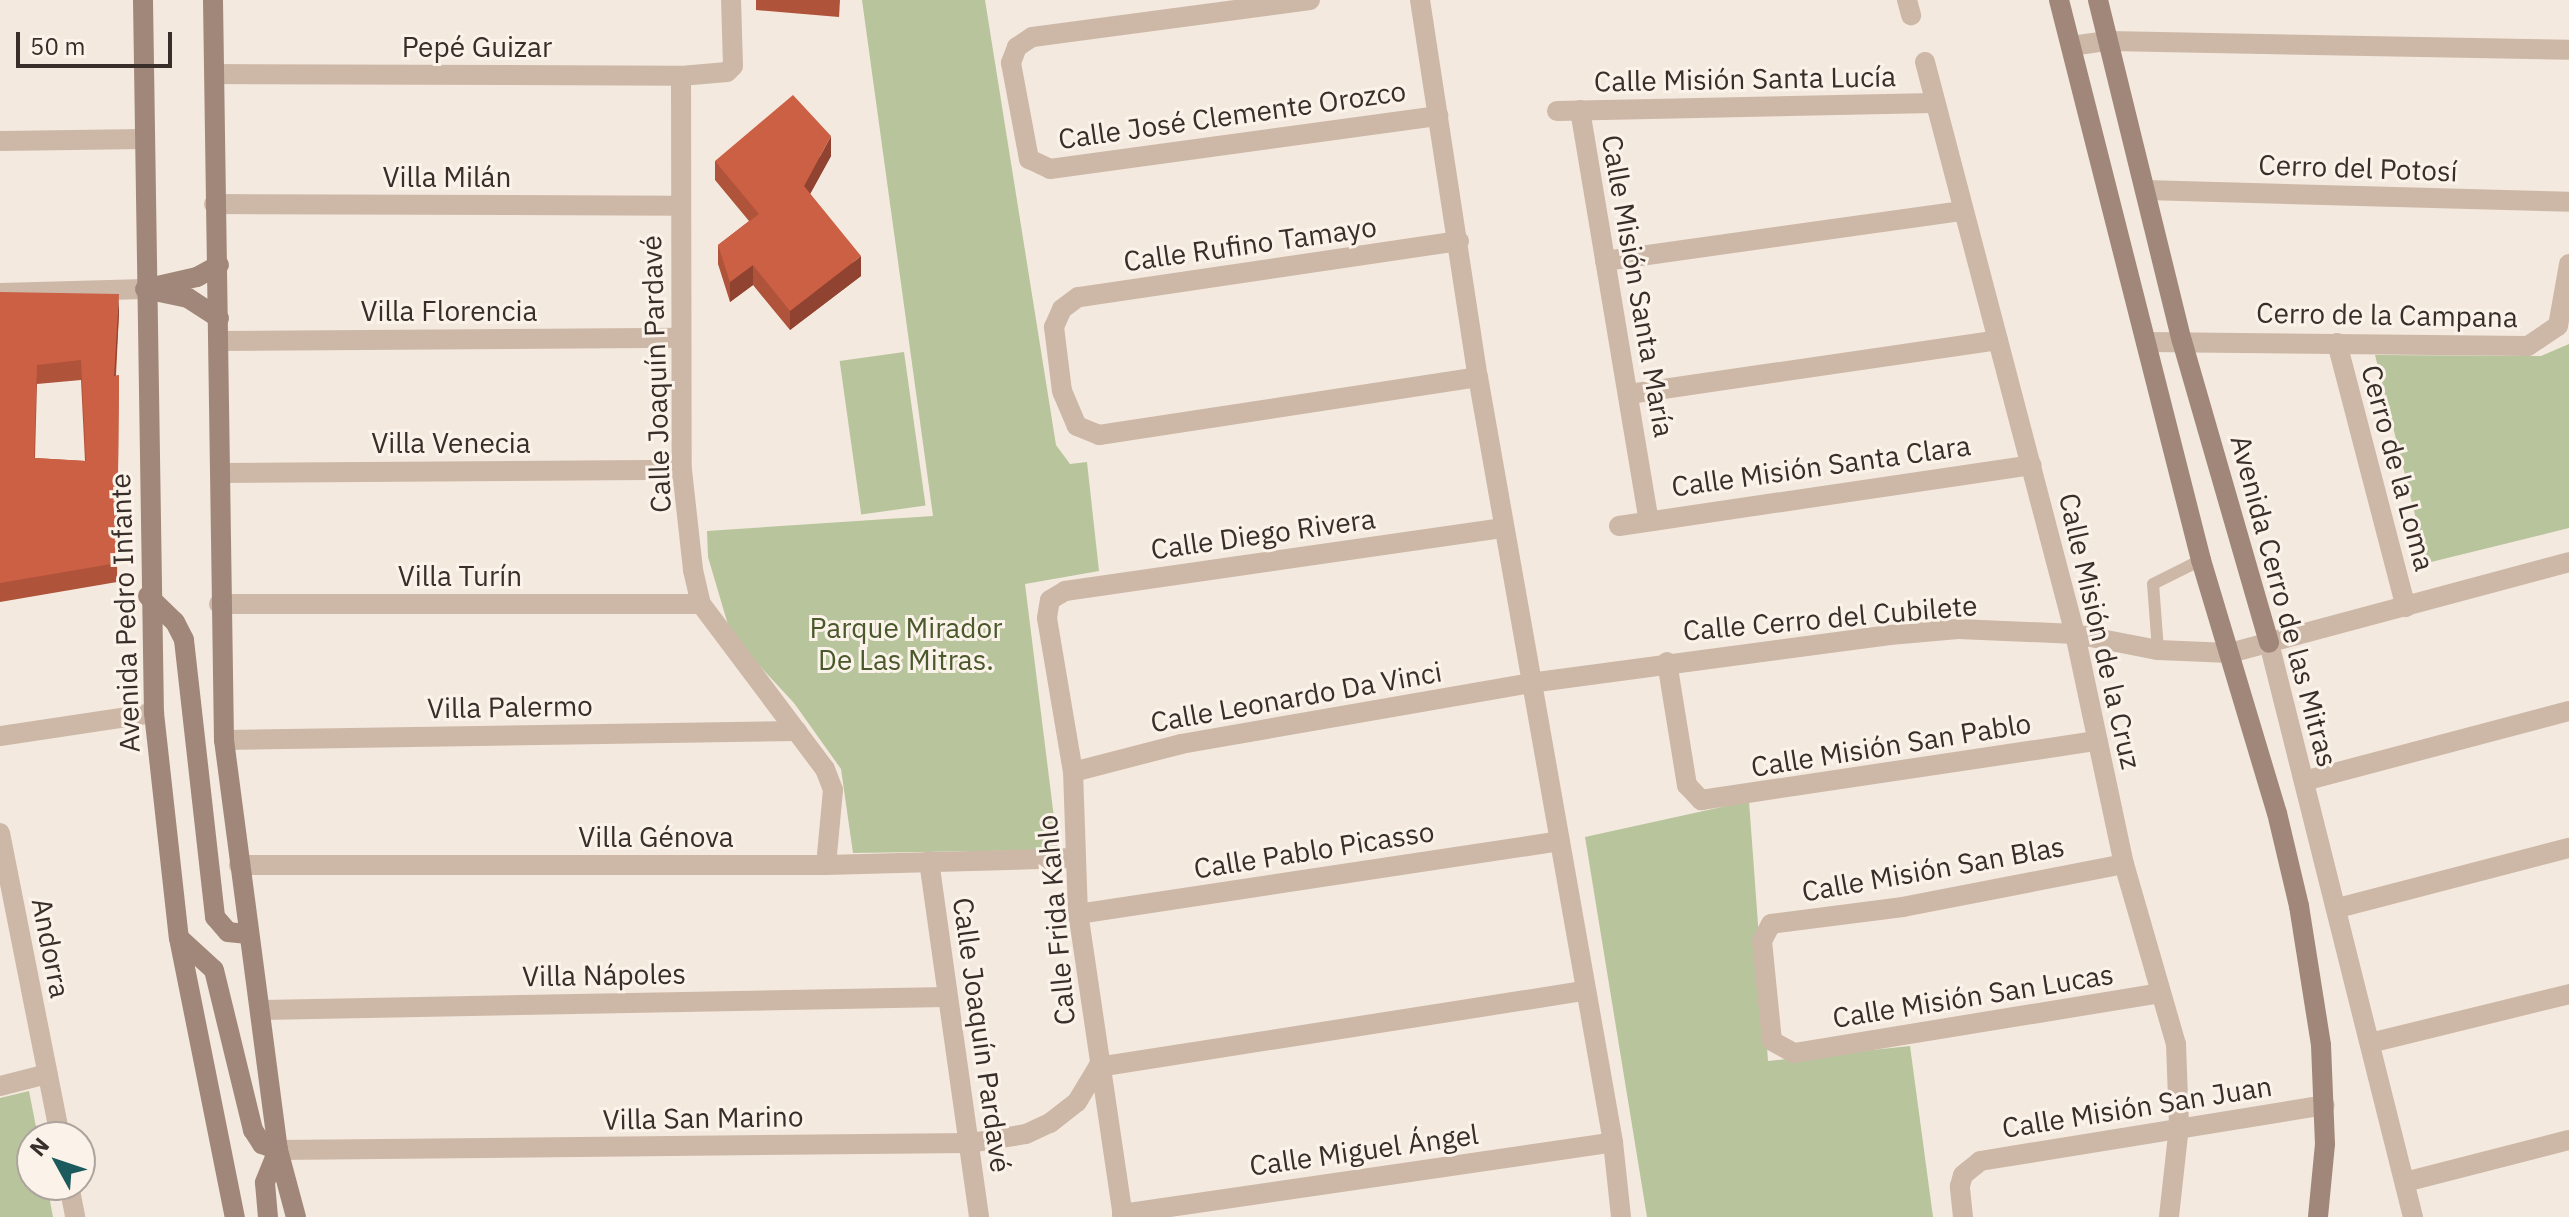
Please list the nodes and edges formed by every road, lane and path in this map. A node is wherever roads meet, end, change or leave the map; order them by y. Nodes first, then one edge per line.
1 (143, 0) edge
2 (213, 0) edge
3 (731, 0) edge
4 (1310, 0) edge
5 (1420, 0) edge
6 (2059, 0) edge
7 (2098, 0) edge
8 (2108, 41) junction
9 (2071, 46) junction
10 (2569, 50) edge
11 (1925, 62) dead end
12 (215, 74) junction
13 (681, 76) junction
14 (1934, 103) junction
15 (1580, 110) junction
16 (1557, 111) dead end
17 (1438, 116) junction
18 (145, 139) junction
19 (0, 141) edge
20 (2145, 190) junction
21 (2569, 202) edge
22 (214, 204) junction
23 (680, 206) junction
24 (1961, 211) junction
25 (1459, 241) junction
26 (1605, 261) junction
27 (2569, 264) edge
28 (219, 265) junction
29 (145, 289) junction
30 (0, 293) edge
31 (219, 318) junction
32 (681, 338) junction
33 (1998, 340) junction
34 (219, 341) junction
35 (2182, 341) junction
36 (2146, 342) junction
37 (2337, 343) junction
38 (1478, 377) junction
39 (1629, 394) junction
40 (2032, 465) junction
41 (682, 470) junction
42 (221, 473) junction
43 (1648, 518) junction
44 (1619, 526) dead end
45 (1504, 528) junction
46 (2201, 560) junction
47 (2569, 562) edge
48 (148, 596) junction
49 (219, 604) junction
50 (701, 604) junction
51 (2406, 607) junction
52 (1047, 618) joint
53 (2075, 634) junction
54 (2269, 643) junction
55 (2158, 650) junction
56 (2230, 653) junction
57 (1667, 662) junction
58 (1530, 683) junction
59 (2569, 711) edge
60 (154, 713) junction
61 (797, 731) junction
62 (0, 736) edge
63 (224, 740) junction
64 (2098, 741) junction
65 (1073, 772) junction
66 (2304, 781) junction
67 (0, 833) edge
68 (1559, 841) junction
69 (2569, 848) edge
70 (1073, 858) junction
71 (929, 861) junction
72 (2124, 864) junction
73 (239, 865) junction
74 (826, 865) junction
75 (2338, 908) junction
76 (1078, 914) junction
77 (248, 934) junction
78 (179, 938) junction
79 (1585, 991) junction
80 (2160, 993) junction
81 (2569, 994) edge
82 (946, 997) junction
83 (262, 1010) junction
84 (2370, 1043) junction
85 (1794, 1053) joint
86 (1098, 1067) junction
87 (47, 1074) junction
88 (0, 1086) edge
89 (2324, 1105) junction
90 (57, 1121) edge
91 (2179, 1126) junction
92 (2569, 1140) edge
93 (1613, 1142) junction
94 (970, 1143) junction
95 (278, 1150) junction
96 (2405, 1182) junction
97 (1123, 1215) edge
98 (235, 1217) edge
99 (268, 1217) edge
100 (296, 1217) edge
101 (979, 1217) edge
102 (1621, 1217) edge
103 (1963, 1217) edge
104 (2169, 1217) edge
105 (2318, 1217) edge
106 (2413, 1217) edge

1 - 18 main road, Avenida Pedro Infante
2 - 12 main road
3 - 13 street, Pepé Guizar
4 - 17 street, Calle José Clemente Orozco
5 - 17 street
6 - 9 main road
7 - 8 main road, Avenida Cerro de las Mitras
8 - 9 street
8 - 10 street
8 - 20 main road, Avenida Cerro de las Mitras
9 - 36 main road
11 - 14 street, Calle Misión de la Cruz
12 - 13 street, Pepé Guizar
12 - 22 main road
13 - 23 street, Calle Joaquín Pardavé
14 - 15 street, Calle Misión Santa Lucía
14 - 24 street, Calle Misión de la Cruz
15 - 16 street, Calle Misión Santa Lucía
15 - 26 street, Calle Misión Santa María
17 - 25 street
18 - 19 street
18 - 29 main road, Avenida Pedro Infante
20 - 21 street, Cerro del Potosí
20 - 35 main road, Avenida Cerro de las Mitras
22 - 23 street, Villa Milán
22 - 28 main road
23 - 32 street, Calle Joaquín Pardavé
24 - 26 street
24 - 33 street, Calle Misión de la Cruz
25 - 38 street
25 - 38 street, Calle Rufino Tamayo
26 - 39 street, Calle Misión Santa María
27 - 37 street, Cerro de la Campana
28 - 29 main road
28 - 31 main road
29 - 30 street
29 - 31 main road
29 - 48 main road, Avenida Pedro Infante
31 - 34 main road
32 - 34 street, Villa Florencia
32 - 41 street, Calle Joaquín Pardavé
33 - 39 street
33 - 40 street, Calle Misión de la Cruz
34 - 42 main road
35 - 36 street, Cerro de la Campana
35 - 37 street, Cerro de la Campana
35 - 54 main road, Avenida Cerro de las Mitras
36 - 46 main road
37 - 51 street, Cerro de la Loma
38 - 45 street
39 - 43 street, Calle Misión Santa María
40 - 43 street, Calle Misión Santa Clara
40 - 53 street, Calle Misión de la Cruz
41 - 42 street, Villa Venecia
41 - 50 street, Calle Joaquín Pardavé
42 - 49 main road
43 - 44 street, Calle Misión Santa Clara
45 - 52 street, Calle Diego Rivera
45 - 58 street
46 - 55 lane
46 - 56 main road
47 - 51 street, Calle Cerro del Cubilete
48 - 60 main road, Avenida Pedro Infante
48 - 77 main road
49 - 50 street, Villa Turín
49 - 63 main road
50 - 61 street, Calle Joaquín Pardavé
51 - 54 street, Calle Cerro del Cubilete
52 - 65 street, Calle Frida Kahlo
53 - 55 street, Calle Cerro del Cubilete
53 - 57 street, Calle Cerro del Cubilete
53 - 64 street, Calle Misión de la Cruz
54 - 56 street, Calle Cerro del Cubilete
54 - 66 street, Avenida Cerro de las Mitras
55 - 56 street, Calle Cerro del Cubilete
56 - 89 main road
57 - 58 street, Calle Cerro del Cubilete
57 - 64 street, Calle Misión San Pablo
58 - 65 street, Calle Leonardo Da Vinci
58 - 68 street
59 - 66 street
60 - 62 street
60 - 78 main road, Avenida Pedro Infante
61 - 63 street, Villa Palermo
61 - 74 street, Calle Joaquín Pardavé
63 - 73 main road
64 - 72 street, Calle Misión de la Cruz
65 - 70 street, Calle Frida Kahlo
66 - 75 street, Avenida Cerro de las Mitras
67 - 87 street, Andorra
68 - 76 street, Calle Pablo Picasso
68 - 79 street
69 - 75 street
70 - 71 street, Villa Génova
70 - 76 street, Calle Frida Kahlo
71 - 74 street, Villa Génova
71 - 82 street, Calle Joaquín Pardavé
72 - 80 street, Calle Misión de la Cruz
72 - 85 street, Calle Misión San Blas
73 - 74 street, Villa Génova
73 - 77 main road
75 - 84 street, Avenida Cerro de las Mitras
76 - 86 street, Calle Frida Kahlo
77 - 83 main road
78 - 95 main road
78 - 98 main road, Avenida Pedro Infante
79 - 86 street
79 - 93 street
80 - 85 street, Calle Misión San Lucas
80 - 91 street, Calle Misión de la Cruz
81 - 84 street
82 - 83 street, Villa Nápoles
82 - 94 street, Calle Joaquín Pardavé
83 - 95 main road
84 - 96 street, Avenida Cerro de las Mitras
86 - 94 street, Villa San Marino
86 - 97 street, Calle Frida Kahlo
87 - 88 street
87 - 90 street, Andorra
89 - 91 street, Calle Misión San Juan
89 - 105 main road
91 - 103 street, Calle Misión San Juan
91 - 104 street, Calle Misión de la Cruz
92 - 96 street
93 - 97 street, Calle Miguel Ángel
93 - 102 street
94 - 95 street, Villa San Marino
94 - 101 street, Calle Joaquín Pardavé
95 - 99 main road
95 - 100 main road
96 - 106 street, Avenida Cerro de las Mitras

